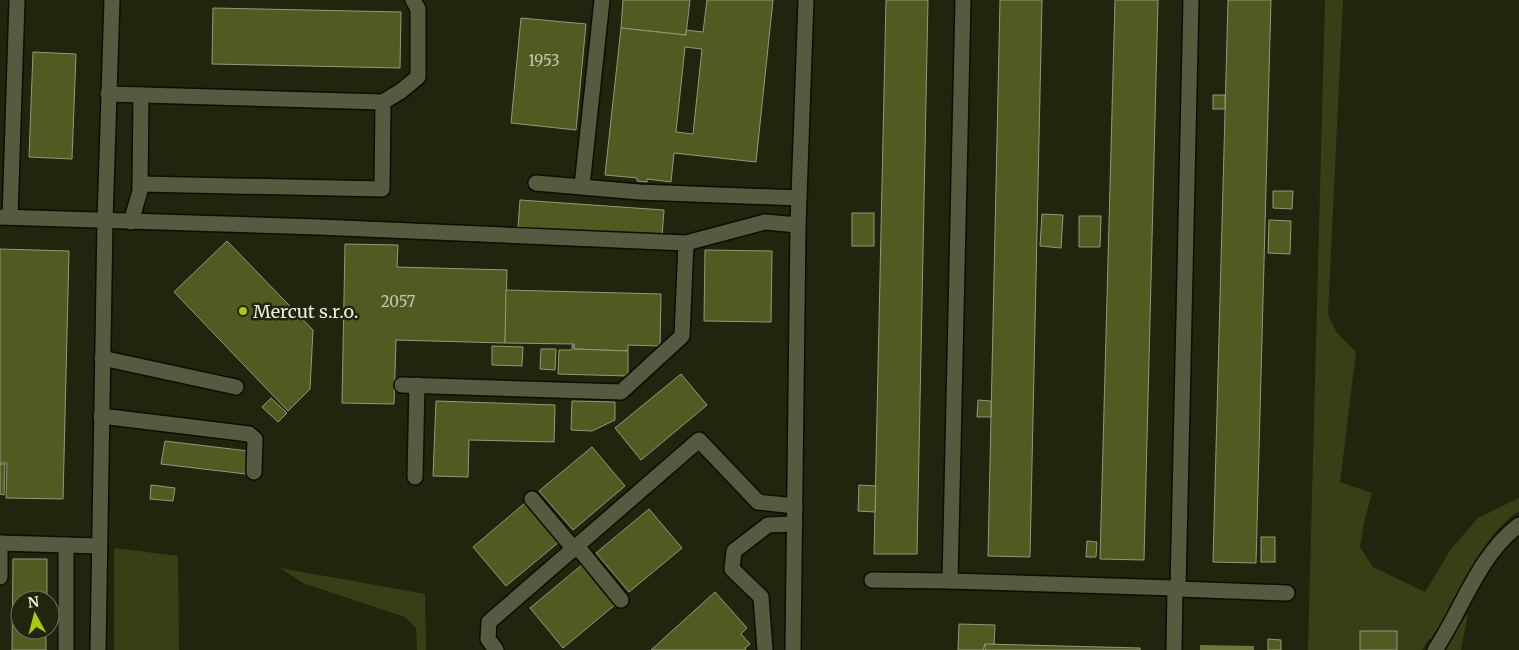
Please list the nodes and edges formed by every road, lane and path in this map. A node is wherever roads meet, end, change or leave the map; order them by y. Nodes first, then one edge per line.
1 (17, 0) edge
2 (112, 0) edge
3 (413, 0) edge
4 (602, 0) edge
5 (806, 0) edge
6 (963, 0) edge
7 (1191, 0) edge
8 (108, 94) junction
9 (141, 95) junction
10 (383, 102) junction
11 (536, 183) dead end
12 (140, 184) junction
13 (582, 186) junction
14 (799, 198) junction
15 (5, 217) edge
16 (105, 221) junction
17 (131, 222) junction
18 (798, 225) junction
19 (686, 243) junction
20 (102, 358) junction
21 (402, 385) dead end
22 (417, 385) junction
23 (236, 387) dead end
24 (101, 416) junction
25 (254, 472) dead end
26 (415, 477) dead end
27 (532, 499) dead end
28 (795, 506) junction
29 (795, 524) junction
30 (1519, 525) edge
31 (0, 543) edge
32 (66, 545) junction
33 (99, 546) junction
34 (574, 549) junction
35 (0, 577) edge
36 (872, 580) dead end
37 (950, 581) junction
38 (1176, 588) junction
39 (1287, 593) dead end
40 (621, 600) dead end
41 (66, 650) edge
42 (98, 650) edge
43 (496, 650) edge
44 (764, 650) edge
45 (793, 650) edge
46 (1174, 650) edge
47 (1435, 650) edge

1 - 15 street
2 - 8 street
3 - 10 street
4 - 13 street
5 - 14 street
6 - 37 street
7 - 38 street
8 - 9 street
8 - 16 street
9 - 10 street
9 - 12 street
10 - 12 street
11 - 13 street
12 - 17 street
13 - 14 street
14 - 18 street
15 - 16 street
16 - 17 street
16 - 20 street
17 - 19 street
18 - 19 street
18 - 28 street
19 - 22 street
20 - 23 street
20 - 24 street
21 - 22 street
22 - 26 street
24 - 25 street
24 - 33 street
27 - 34 street
28 - 29 street
28 - 34 street
29 - 44 street
29 - 45 street
30 - 47 street
31 - 32 street
31 - 35 street
32 - 33 street
32 - 41 street
33 - 42 street
34 - 40 street
34 - 43 street
36 - 37 street
37 - 38 street
38 - 39 street
38 - 46 street

